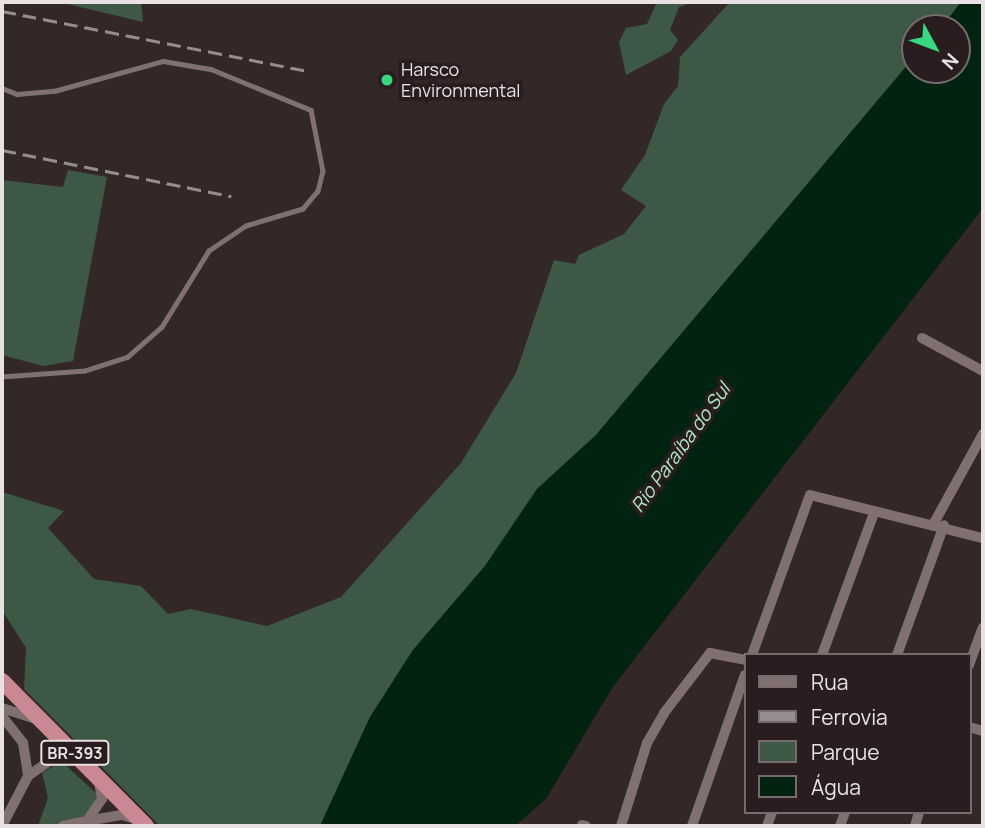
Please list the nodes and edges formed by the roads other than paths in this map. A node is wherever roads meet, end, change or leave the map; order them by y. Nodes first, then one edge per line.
1 (2, 88) edge
2 (922, 338) dead end
3 (983, 370) edge
4 (2, 377) edge
5 (983, 433) edge
6 (874, 513) junction
7 (939, 524) junction
8 (983, 538) edge
9 (983, 627) edge
10 (753, 653) edge
11 (823, 653) edge
12 (899, 653) edge
13 (744, 660) edge
14 (971, 660) edge
15 (744, 678) edge
16 (3, 681) edge
17 (2, 708) edge
18 (2, 716) edge
19 (42, 721) junction
20 (77, 756) junction
21 (28, 776) junction
22 (98, 778) junction
23 (87, 821) junction
24 (143, 823) edge
25 (2, 826) edge
26 (63, 826) edge
27 (621, 826) edge
28 (692, 826) edge

1 - 4 lane
2 - 3 street
5 - 7 street
6 - 7 street
6 - 10 street
6 - 11 street
7 - 8 street
7 - 12 street
9 - 14 street
13 - 27 street
15 - 28 street
16 - 19 highway, BR-393
17 - 19 street
18 - 21 street
19 - 20 highway, BR-393
20 - 21 street
20 - 22 highway, BR-393
21 - 25 street
22 - 23 street
22 - 24 highway, BR-393
23 - 24 street
23 - 26 street

